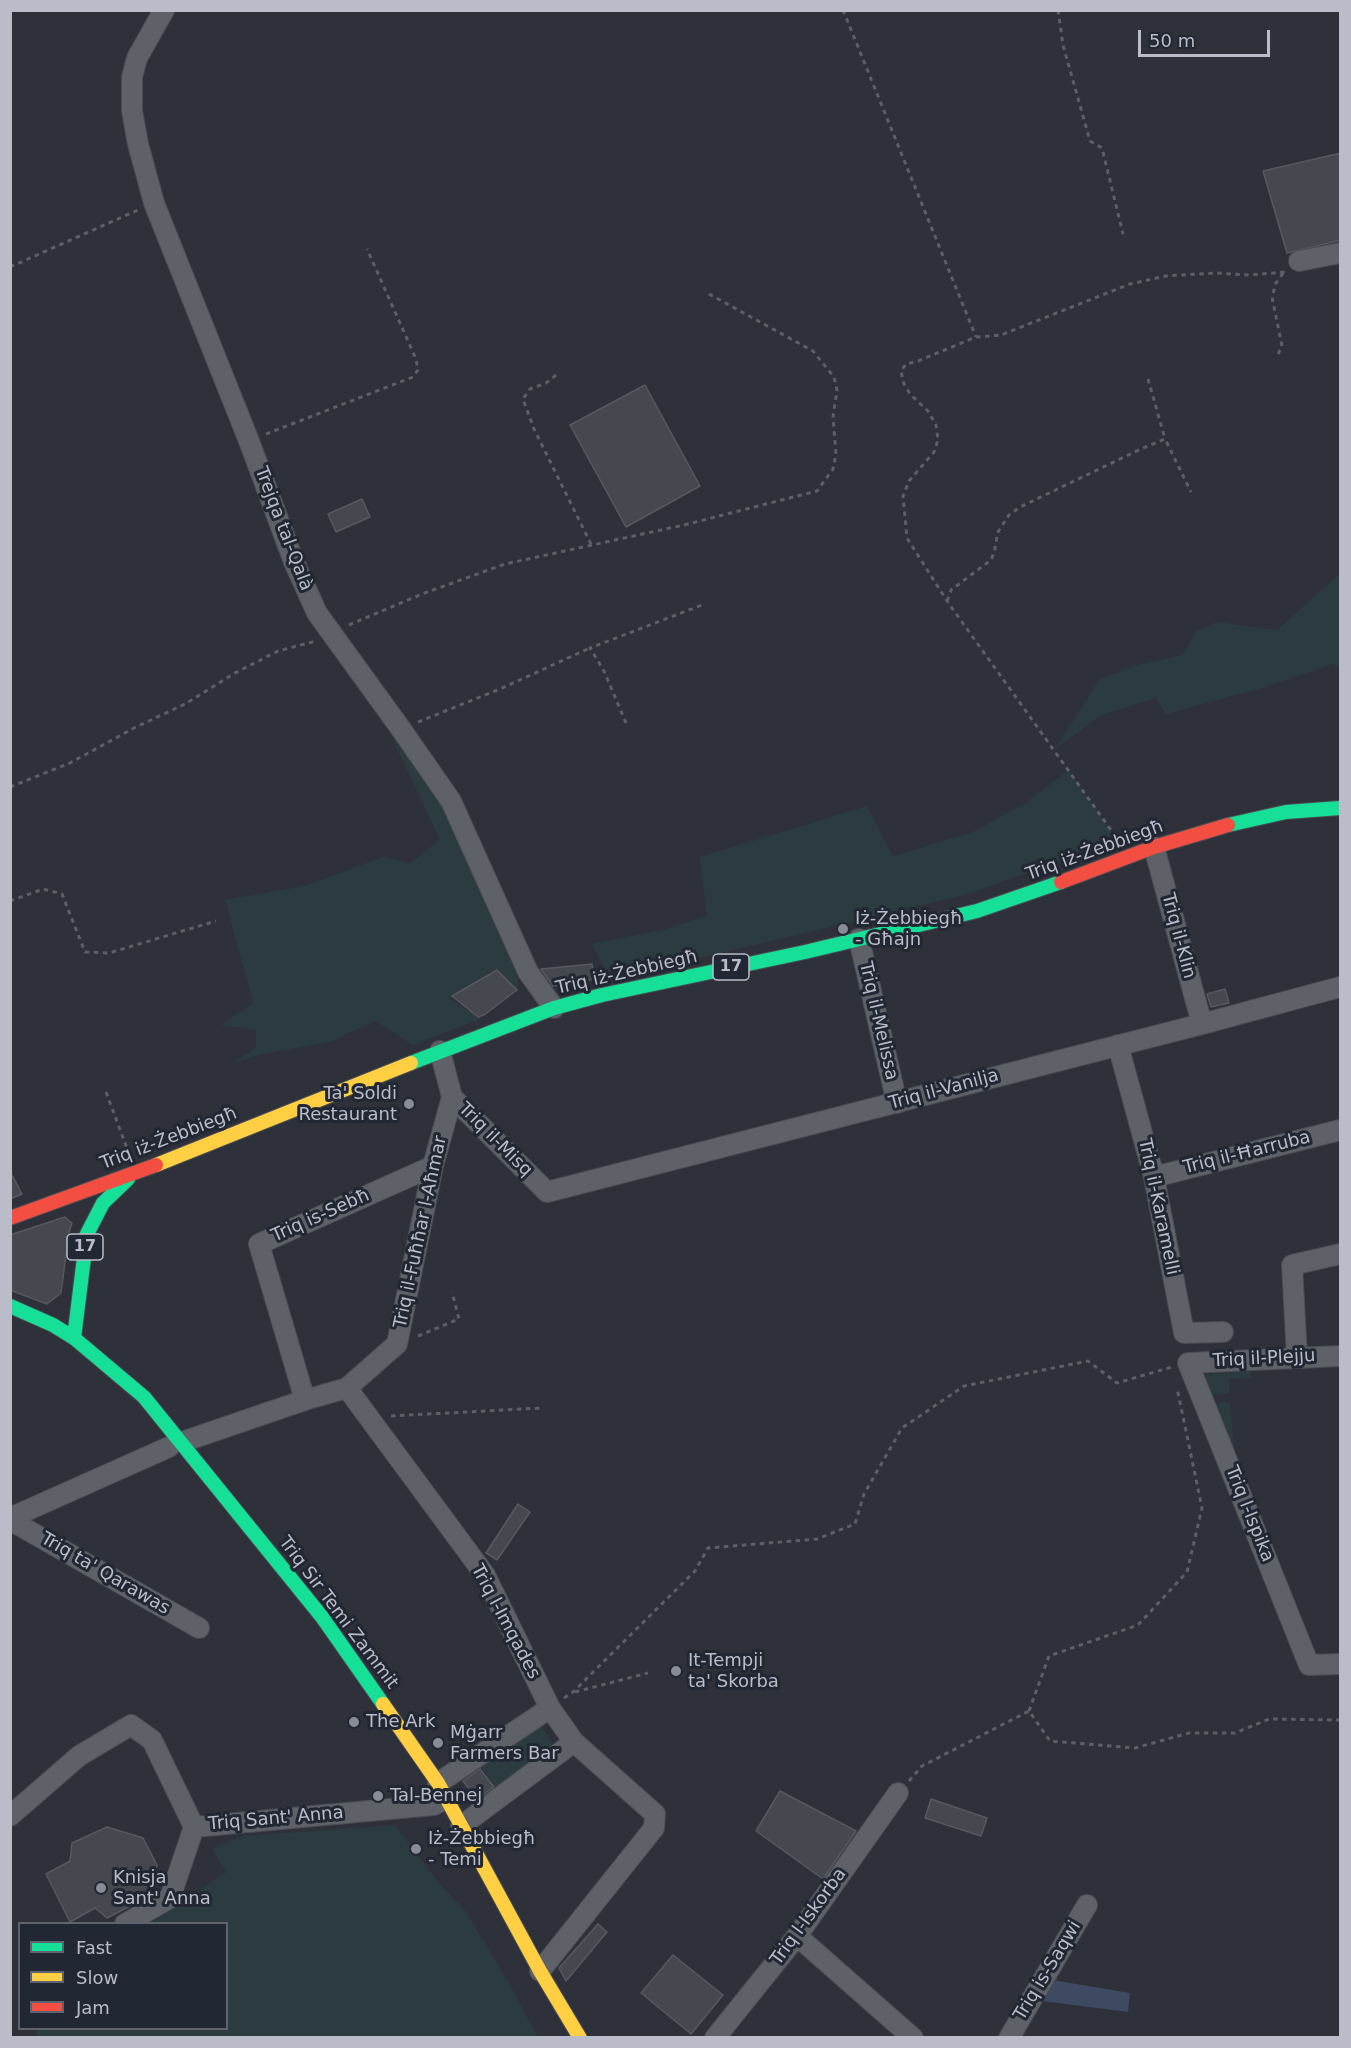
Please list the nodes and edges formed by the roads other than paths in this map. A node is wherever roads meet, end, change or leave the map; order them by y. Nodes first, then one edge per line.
1 (164, 10) edge
2 (1341, 253) edge
3 (1292, 267) road end
4 (1341, 808) edge
5 (1154, 847) junction
6 (859, 939) junction
7 (1341, 987) edge
8 (554, 1008) junction
9 (1202, 1024) junction
10 (1118, 1045) junction
11 (440, 1051) junction
12 (452, 1097) junction
13 (897, 1103) junction
14 (1341, 1130) edge
15 (433, 1166) junction
16 (136, 1173) junction
17 (1154, 1177) junction
18 (547, 1192) joint
19 (54, 1202) junction
20 (10, 1218) edge
21 (87, 1234) junction
22 (1341, 1254) edge
23 (10, 1306) edge
24 (10, 1317) edge
25 (1223, 1332) dead end
26 (74, 1338) junction
27 (1341, 1356) edge
28 (1297, 1357) junction
29 (1188, 1363) joint
30 (83, 1364) dead end
31 (347, 1388) junction
32 (305, 1400) junction
33 (154, 1432) dead end
34 (176, 1444) junction
35 (10, 1519) edge
36 (199, 1628) dead end
37 (1341, 1664) edge
38 (550, 1708) junction
39 (574, 1742) junction
40 (898, 1793) road end
41 (434, 1795) junction
42 (10, 1816) edge
43 (461, 1826) junction
44 (194, 1827) junction
45 (1087, 1905) dead end
46 (127, 1922) edge
47 (797, 1936) junction
48 (510, 1944) dead end
49 (540, 1971) junction
50 (538, 1995) dead end
51 (580, 2037) edge
52 (715, 2037) edge
53 (913, 2037) edge
54 (1008, 2037) edge

1 - 8 street, Trejqa tal-Qalà
2 - 3 street
4 - 5 main road, Triq iż-Żebbiegħ / 17
5 - 6 main road, Triq iż-Żebbiegħ / 17
5 - 9 street, Triq il-Klin
6 - 8 main road, Triq iż-Żebbiegħ / 17
6 - 13 street, Triq il-Melissa
7 - 9 street, Triq il-Vanilja
8 - 11 main road, Triq iż-Żebbiegħ / 17
9 - 10 street, Triq il-Vanilja
10 - 13 street, Triq il-Vanilja
10 - 17 street, Triq il-Karamelli
11 - 12 street, Triq il-Misq
11 - 16 main road, Triq iż-Żebbiegħ / 17
12 - 15 street, Triq il-Fuħħar l-Aħmar
12 - 18 street, Triq il-Misq
13 - 18 street, Triq il-Vanilja
14 - 17 street, Triq il-Ħarruba
15 - 31 street, Triq il-Fuħħar l-Aħmar
15 - 32 street, Triq is-Sebħ
16 - 19 main road, Triq iż-Żebbiegħ / 17
16 - 21 main road, 17
17 - 25 street, Triq il-Karamelli
19 - 20 main road, Triq iż-Żebbiegħ / 17
19 - 21 main road
21 - 26 main road, 17
22 - 28 street
23 - 26 main road, Triq Sir Temi Zammit
24 - 30 main road
26 - 34 main road, Triq Sir Temi Zammit
27 - 28 street, Triq il-Plejju
28 - 29 street, Triq il-Plejju
29 - 37 street, Triq l-Ispika
31 - 32 street, Triq il-Fuħħar l-Aħmar
31 - 38 street, Triq l-Imqades
32 - 34 street, Triq il-Fuħħar l-Aħmar
33 - 34 main road, Triq Sir Temi Zammit
34 - 35 street, Triq il-Fuħħar l-Aħmar
34 - 41 main road, Triq Sir Temi Zammit
35 - 36 street, Triq ta' Qarawas
38 - 39 street, Triq l-Imqades
38 - 41 street, Triq Sant' Anna
39 - 43 street
39 - 49 street, Triq l-Imqades
40 - 47 street, Triq l-Iskorba
41 - 43 main road, Triq Sir Temi Zammit
41 - 44 street, Triq Sant' Anna
42 - 44 street
43 - 49 main road, Triq Sir Temi Zammit
44 - 46 street, Triq Sant' Anna
45 - 54 street, Triq is-Saqwi
47 - 52 street, Triq l-Iskorba
47 - 53 street
48 - 50 main road
49 - 51 main road, Triq Sir Temi Zammit

